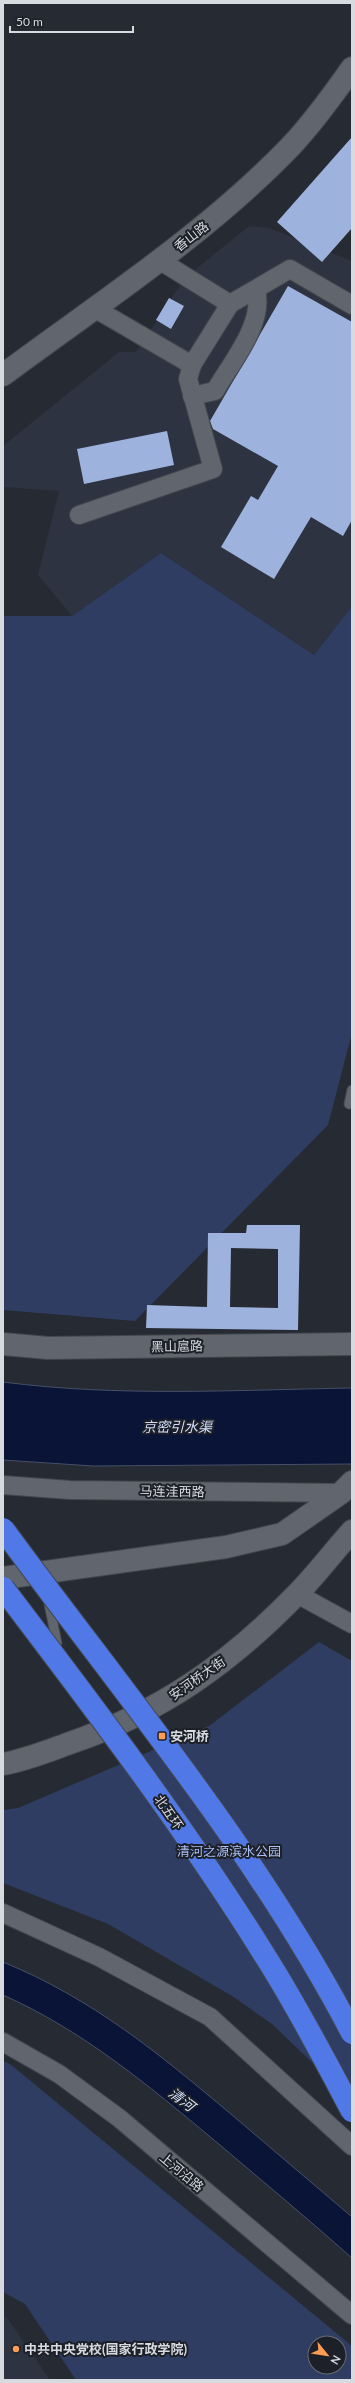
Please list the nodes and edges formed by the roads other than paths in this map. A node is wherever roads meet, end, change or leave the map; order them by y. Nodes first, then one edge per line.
1 (352, 68) edge
2 (159, 260) junction
3 (256, 290) junction
4 (230, 304) junction
5 (352, 305) edge
6 (94, 308) junction
7 (192, 365) junction
8 (3, 375) edge
9 (192, 396) junction
10 (79, 515) dead end
11 (352, 1090) edge
12 (352, 1104) edge
13 (3, 1344) edge
14 (352, 1344) edge
15 (3, 1485) edge
16 (347, 1488) edge
17 (3, 1529) edge
18 (352, 1531) edge
19 (42, 1573) junction
20 (3, 1578) edge
21 (3, 1588) edge
22 (297, 1594) junction
23 (352, 1624) edge
24 (57, 1643) dead end
25 (3, 1764) edge
26 (3, 1913) edge
27 (352, 2033) edge
28 (3, 2042) edge
29 (352, 2110) edge
30 (352, 2146) edge
31 (352, 2315) edge

1 - 2 street, 香山路
2 - 4 street
2 - 6 street, 香山路
3 - 4 street
3 - 5 street
3 - 9 street
4 - 7 street
6 - 7 street
6 - 8 street, 香山路
7 - 9 street
9 - 10 street
11 - 12 lane
13 - 14 street, 黑山扈路
15 - 16 street, 马连洼西路
16 - 19 street
17 - 27 highway, bridge
18 - 22 street, 安河桥大街
19 - 20 street
19 - 24 lane
21 - 29 highway, 北五环, bridge
22 - 23 street
22 - 25 street, 安河桥大街
26 - 30 street
28 - 31 street, 上河沿路

